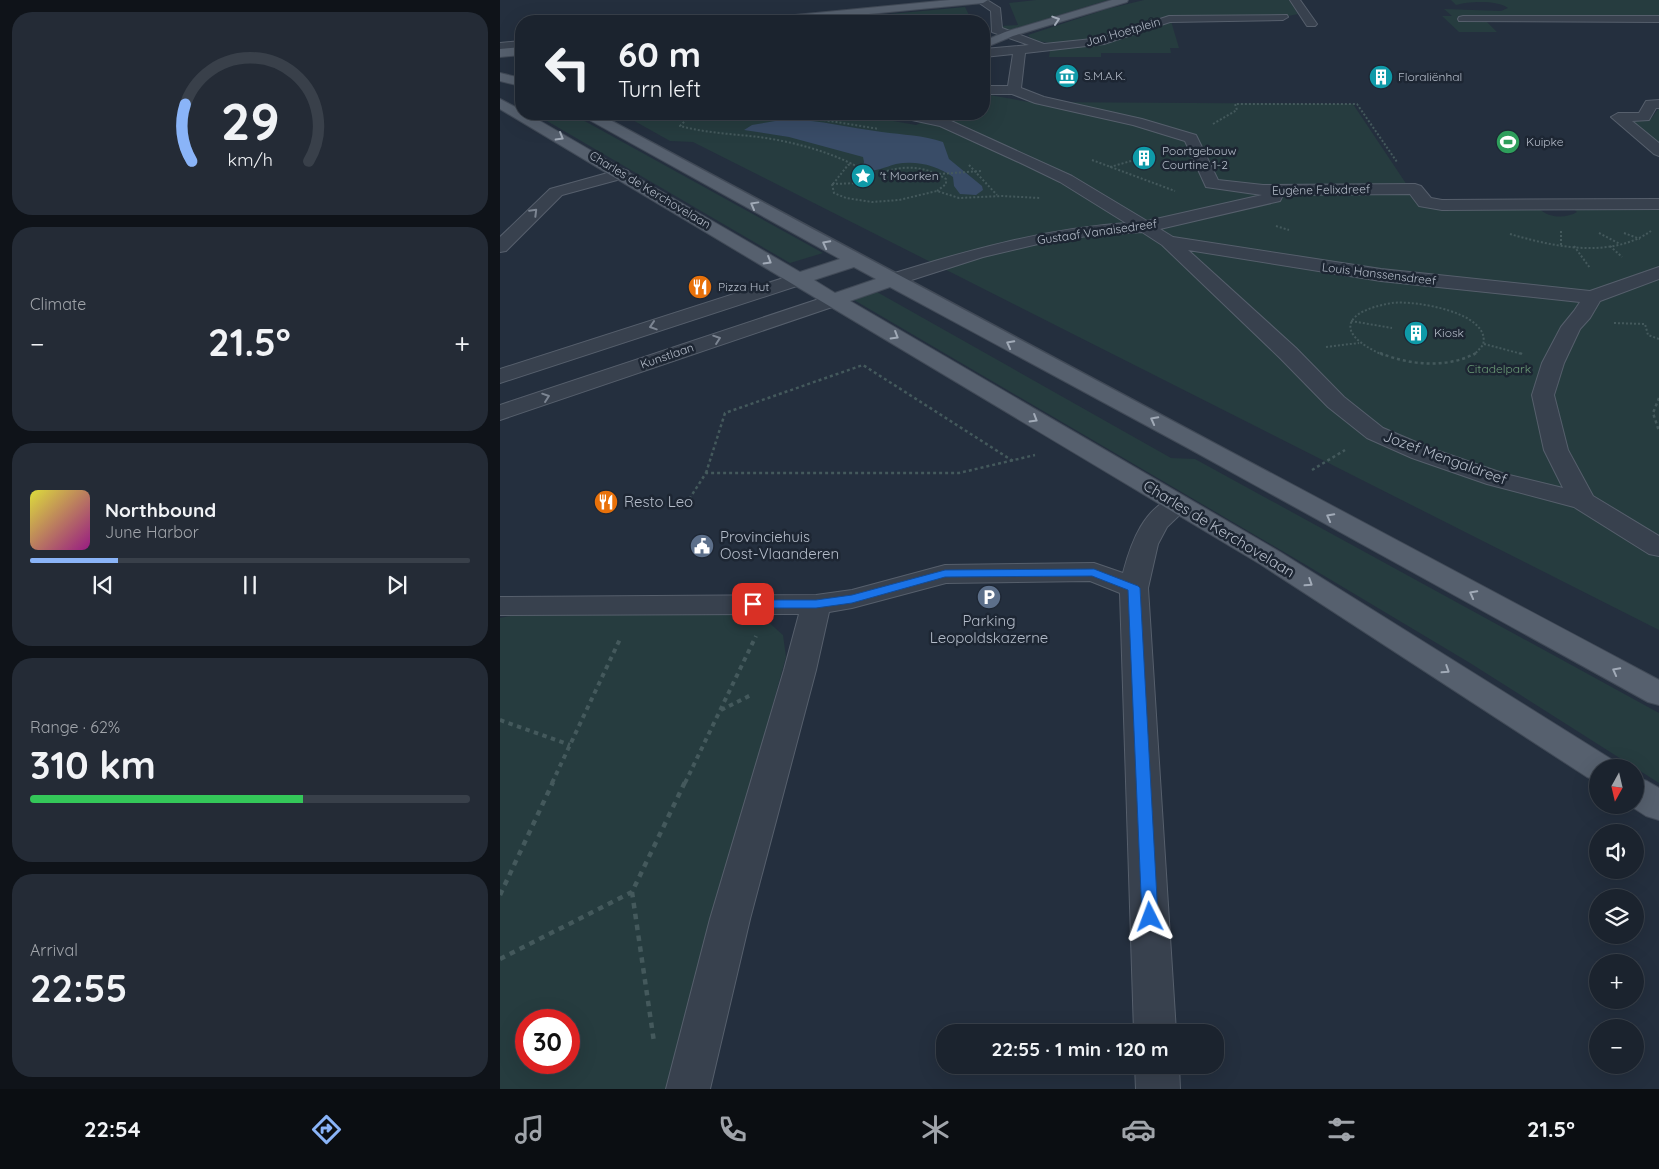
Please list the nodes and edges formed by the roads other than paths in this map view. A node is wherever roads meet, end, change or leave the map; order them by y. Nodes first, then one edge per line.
1 (980, 0) edge
2 (983, 0) edge
3 (1123, 0) edge
4 (1295, 0) edge
5 (826, 15) edge
6 (1283, 17) dead end
7 (1463, 19) dead end
8 (1659, 19) edge
9 (1312, 24) dead end
10 (1010, 34) junction
11 (990, 42) edge
12 (515, 46) edge
13 (500, 47) edge
14 (1048, 48) junction
15 (1020, 51) junction
16 (500, 53) edge
17 (990, 53) edge
18 (515, 60) edge
19 (500, 77) edge
20 (515, 81) edge
21 (500, 90) edge
22 (990, 90) edge
23 (1014, 90) junction
24 (515, 91) edge
25 (500, 103) edge
26 (1659, 104) edge
27 (515, 112) edge
28 (529, 120) edge
29 (600, 120) edge
30 (934, 120) edge
31 (1659, 151) edge
32 (622, 174) junction
33 (1333, 189) junction
34 (1659, 204) edge
35 (1144, 227) junction
36 (1168, 240) junction
37 (500, 247) edge
38 (856, 260) junction
39 (1659, 273) edge
40 (799, 279) junction
41 (892, 280) junction
42 (834, 300) junction
43 (1588, 306) junction
44 (500, 376) edge
45 (500, 413) edge
46 (1583, 501) junction
47 (1178, 504) junction
48 (1659, 548) edge
49 (1134, 588) junction
50 (816, 604) junction
51 (500, 606) edge
52 (1659, 694) edge
53 (1589, 762) edge
54 (1644, 797) edge
55 (1659, 806) edge
56 (1156, 1024) edge
57 (1157, 1074) edge
58 (688, 1089) edge
59 (1158, 1089) edge

1 - 2 main road
1 - 5 main road
1 - 10 street
10 -> 3 main road
4 - 9 street
6 - 14 street, Jan Hoetplein
7 - 8 street
10 - 11 main road
10 - 14 street, Jan Hoetplein
12 - 13 street
14 - 15 street, Jan Hoetplein
15 - 17 street, Jan Hoetplein
15 - 23 street
16 - 18 main road
19 - 20 main road
21 - 24 main road
22 - 23 street
23 - 33 street, Eugène Felixdreef
25 -> 27 main road, Charles de Kerchovelaan
26 - 31 street
28 -> 32 main road, Charles de Kerchovelaan
38 -> 29 main road
30 - 35 street, Jozef Mengaldreef
37 -> 32 street
32 -> 40 main road, Charles de Kerchovelaan
33 - 34 street, Eugène Felixdreef
33 - 35 street, Gustaaf Vanaisedreef
35 - 36 street, Jozef Mengaldreef
35 - 41 street, Gustaaf Vanaisedreef
36 - 43 street, Louis Hanssensdreef
36 - 46 street, Jozef Mengaldreef
38 - 40 main road
38 - 41 main road
39 - 43 street
40 - 42 main road, Charles de Kerchovelaan
40 -> 44 street
41 - 42 main road
52 -> 41 main road
45 -> 42 street, Kunstlaan
42 -> 47 main road, Charles de Kerchovelaan
43 - 46 street
46 - 48 street, Jozef Mengaldreef
47 - 49 street
47 -> 53 main road, Charles de Kerchovelaan
49 - 50 street
49 - 56 street
50 - 51 street
50 - 58 street
54 - 55 main road
57 - 59 street

